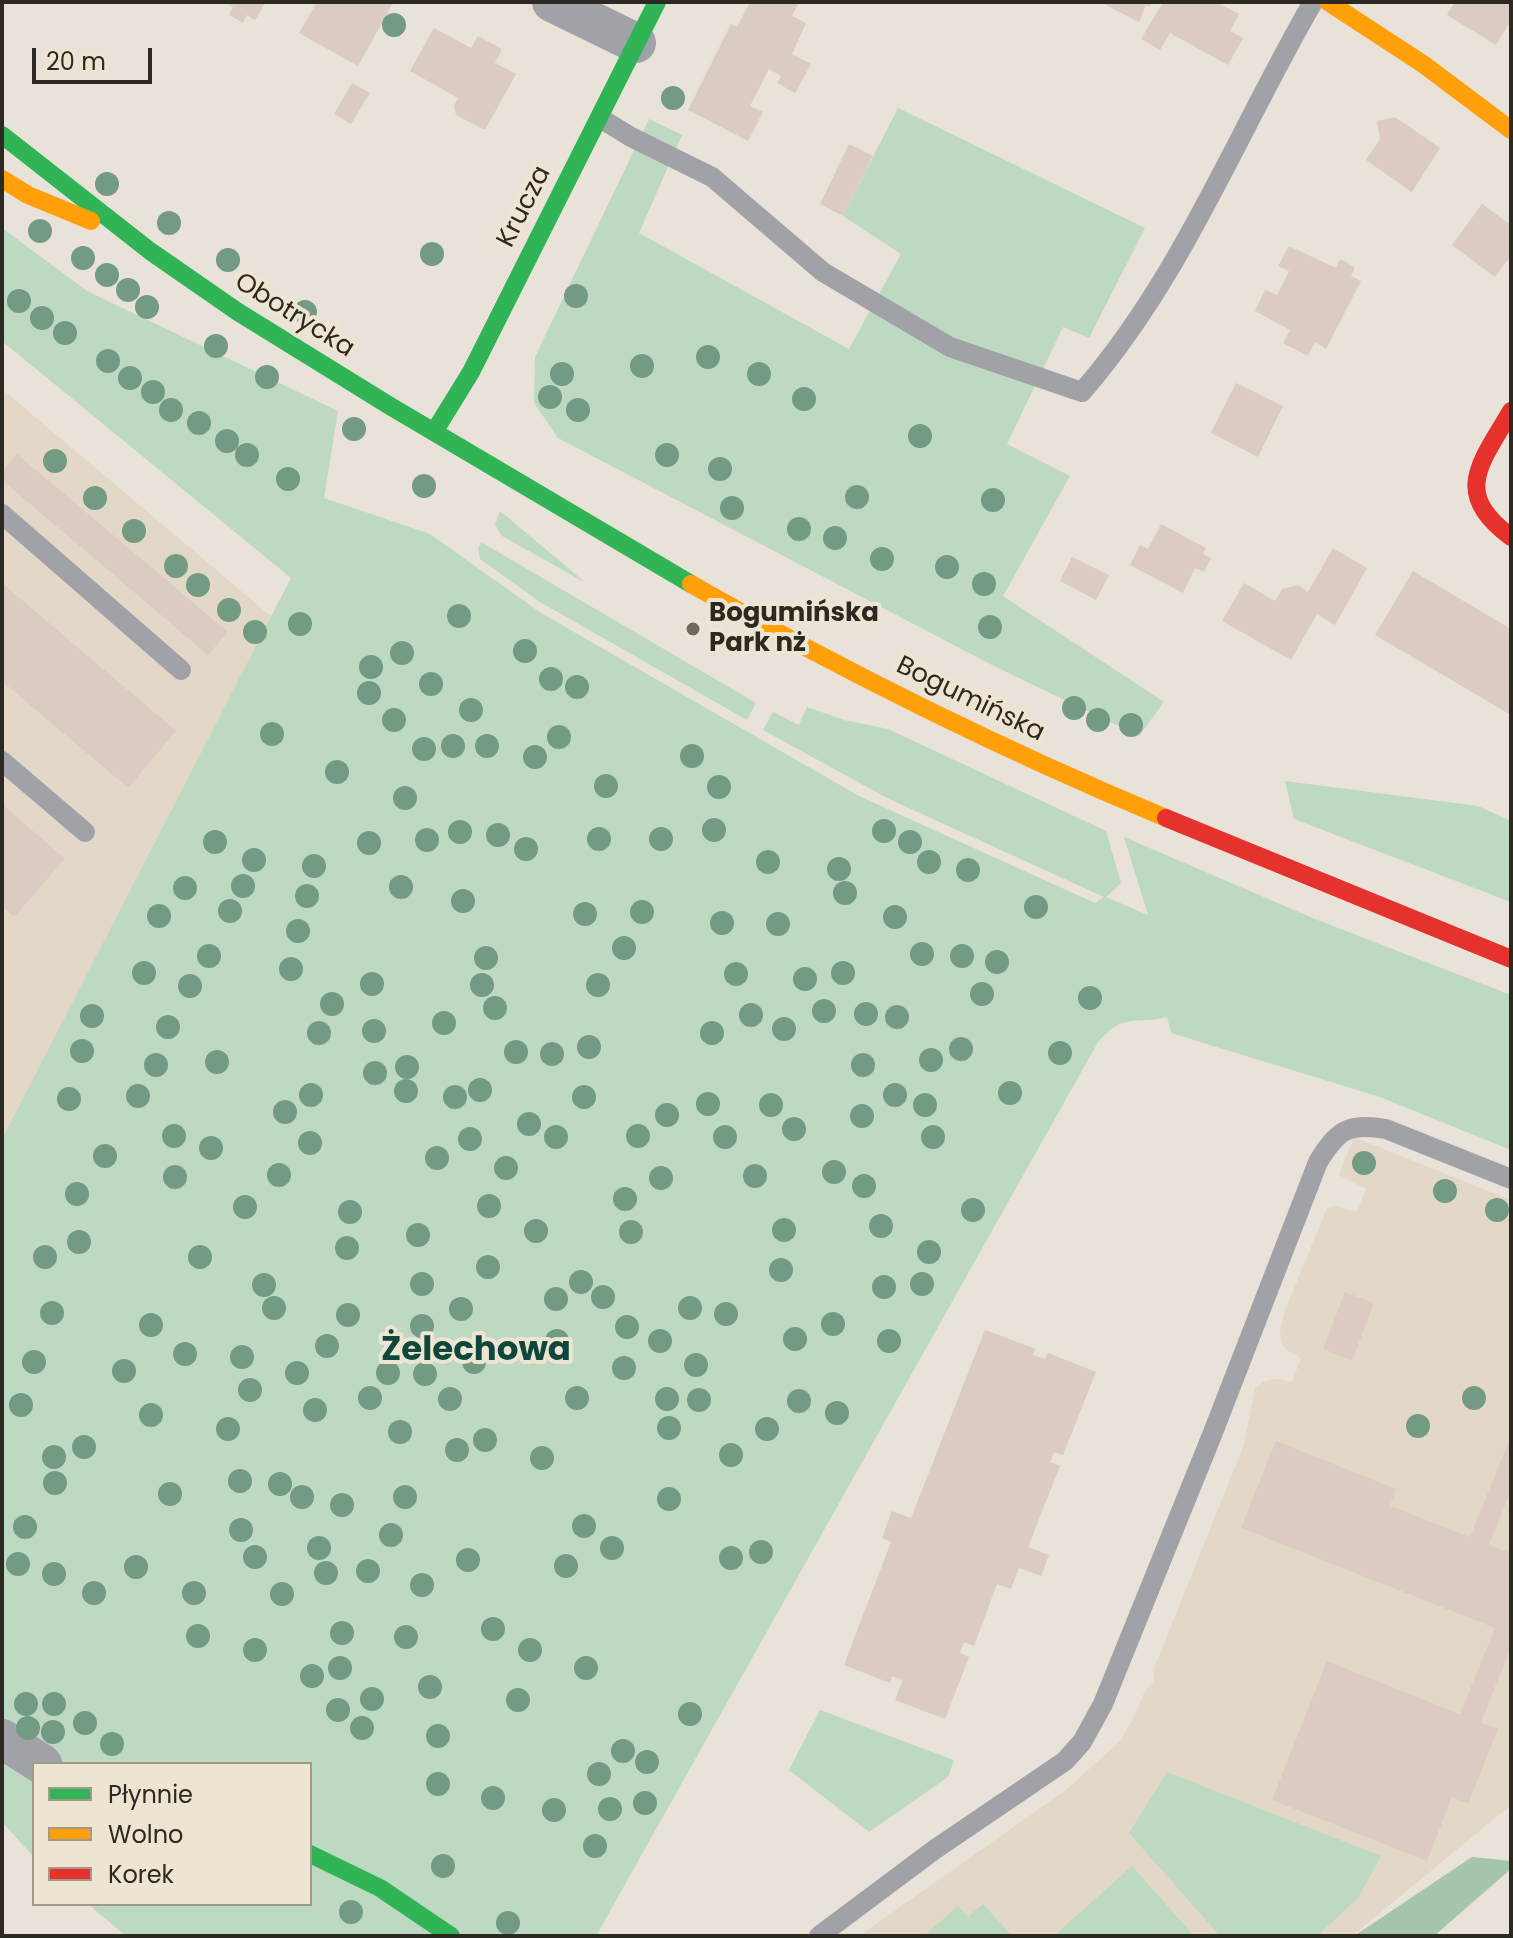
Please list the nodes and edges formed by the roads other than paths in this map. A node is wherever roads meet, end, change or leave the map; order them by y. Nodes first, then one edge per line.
1 (552, 2) edge
2 (657, 2) edge
3 (1313, 2) edge
4 (1328, 2) edge
5 (636, 43) junction
6 (600, 118) junction
7 (1511, 130) edge
8 (2, 135) edge
9 (2, 179) edge
10 (130, 237) junction
11 (1511, 411) edge
12 (434, 432) junction
13 (2, 514) edge
14 (1511, 537) edge
15 (181, 670) dead end
16 (2, 761) edge
17 (85, 832) dead end
18 (1511, 959) edge
19 (1511, 1179) edge
20 (2, 1739) edge
21 (39, 1762) edge
22 (312, 1855) edge
23 (451, 1936) edge
24 (819, 1936) edge

1 - 5 street
2 - 5 street, Krucza
3 - 6 lane
4 - 7 street
5 - 6 street, Krucza
6 - 12 street, Krucza
8 - 10 street, Obotrycka
9 - 10 street, Obotrycka
10 - 12 street, Obotrycka
11 - 14 street
12 - 18 street, Bogumińska
13 - 15 lane
16 - 17 lane
19 - 24 lane
20 - 21 street
22 - 23 street

